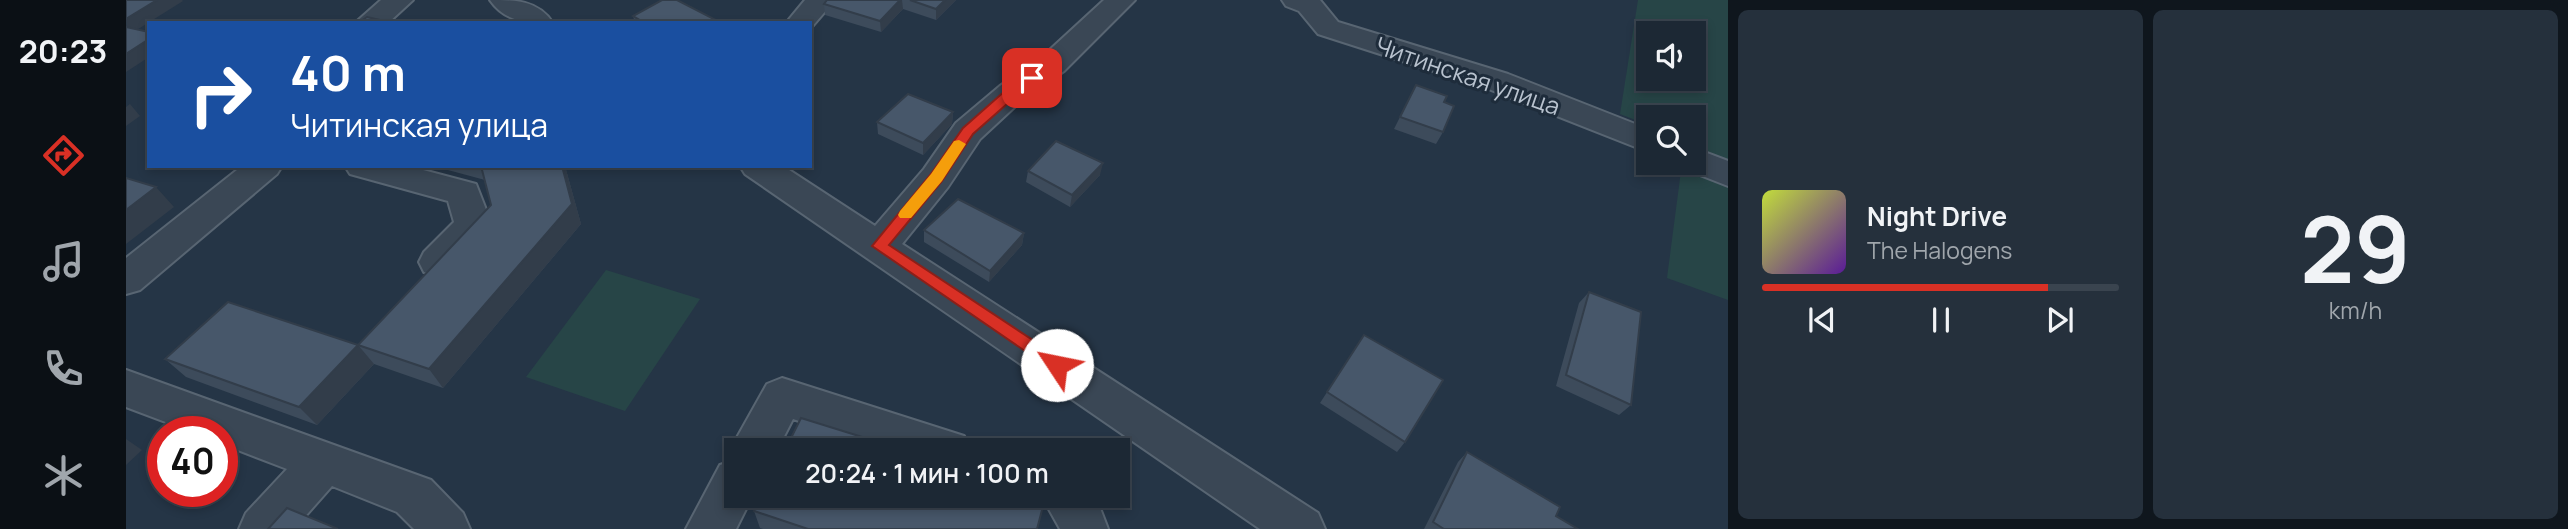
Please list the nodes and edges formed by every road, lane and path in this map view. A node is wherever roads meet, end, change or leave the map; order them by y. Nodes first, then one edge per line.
1 (399, 0) edge
2 (504, 0) edge
3 (821, 0) edge
4 (1121, 0) edge
5 (1296, 0) edge
6 (372, 21) edge
7 (536, 21) edge
8 (802, 21) edge
9 (1636, 136) edge
10 (1706, 165) edge
11 (263, 168) edge
12 (369, 168) edge
13 (760, 168) edge
14 (1728, 174) edge
15 (879, 246) junction
16 (126, 279) edge
17 (410, 291) edge
18 (126, 388) edge
19 (760, 438) edge
20 (910, 438) edge
21 (324, 462) junction
22 (724, 504) edge
23 (1077, 508) edge
24 (263, 529) edge
25 (446, 529) edge
26 (710, 529) edge
27 (1084, 529) edge
28 (1301, 529) edge

1 - 6 street
2 - 7 street
3 - 8 street
4 - 15 street
5 - 9 street, Читинская улица
10 - 14 street
11 - 16 street
12 - 17 street
13 - 15 street
15 - 28 street
18 - 21 street
19 - 20 street
21 - 24 street
21 - 25 street
22 - 26 street
23 - 27 street

